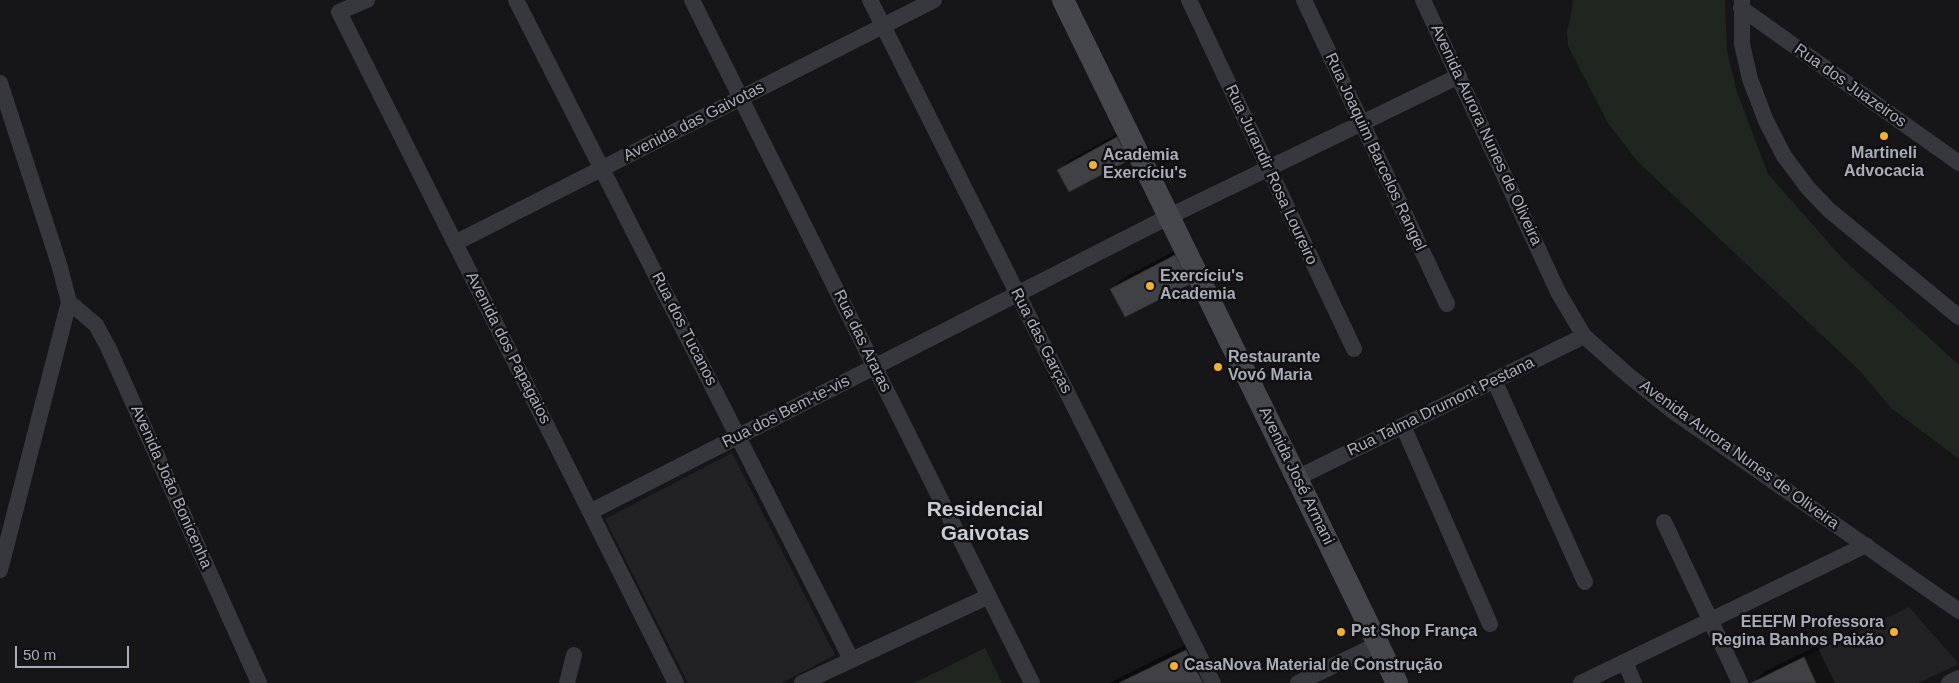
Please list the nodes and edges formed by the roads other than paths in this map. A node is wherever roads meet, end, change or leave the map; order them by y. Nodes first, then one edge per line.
1 (367, 0) edge
2 (516, 0) edge
3 (692, 0) edge
4 (870, 0) edge
5 (934, 0) edge
6 (1063, 0) edge
7 (1189, 0) edge
8 (1304, 0) edge
9 (1423, 0) edge
10 (1741, 4) edge
11 (883, 26) junction
12 (1459, 76) junction
13 (0, 83) edge
14 (741, 98) junction
15 (1362, 124) junction
16 (1959, 163) edge
17 (602, 168) junction
18 (1269, 168) junction
19 (1170, 216) junction
20 (455, 243) junction
21 (1018, 294) junction
22 (69, 302) junction
23 (1447, 304) dead end
24 (1959, 316) edge
25 (1584, 336) junction
26 (1354, 349) dead end
27 (874, 367) junction
28 (1494, 380) junction
29 (1403, 426) junction
30 (738, 436) junction
31 (1297, 478) junction
32 (590, 512) junction
33 (1664, 522) dead end
34 (1866, 546) junction
35 (0, 570) edge
36 (1585, 582) dead end
37 (989, 596) junction
38 (1959, 611) edge
39 (1711, 621) junction
40 (1490, 624) dead end
41 (1378, 644) junction
42 (574, 655) dead end
43 (851, 659) junction
44 (1625, 662) junction
45 (1959, 678) edge
46 (259, 683) edge
47 (567, 683) edge
48 (676, 683) edge
49 (802, 683) edge
50 (1032, 683) edge
51 (1213, 683) edge
52 (1298, 683) edge
53 (1397, 683) edge
54 (1581, 683) edge
55 (1634, 683) edge
56 (1740, 683) edge
57 (1949, 683) edge

1 - 20 street, Avenida dos Papagaios
2 - 17 street, Rua dos Tucanos
3 - 14 street, Rua das Araras
4 - 11 street, Rua das Garças
5 - 11 street, Avenida das Gaivotas
6 - 19 main road, Avenida José Armani
7 - 18 street, Rua Jurandir Rosa Loureiro
8 - 15 street, Rua Joaquim Barcelos Rangel
9 - 12 street, Avenida Aurora Nunes de Oliveira
10 - 16 street, Rua dos Juazeiros
10 - 24 street
11 - 14 street, Avenida das Gaivotas
11 - 21 street, Rua das Garças
12 - 15 street, Rua dos Bem-te-vis
12 - 25 street, Avenida Aurora Nunes de Oliveira
13 - 22 street
14 - 17 street, Avenida das Gaivotas
14 - 27 street, Rua das Araras
15 - 18 street, Rua dos Bem-te-vis
15 - 23 street, Rua Joaquim Barcelos Rangel
17 - 20 street, Avenida das Gaivotas
17 - 30 street, Rua dos Tucanos
18 - 19 street, Rua dos Bem-te-vis
18 - 26 street, Rua Jurandir Rosa Loureiro
19 - 21 street, Rua dos Bem-te-vis
19 - 31 main road, Avenida José Armani
20 - 32 street, Avenida dos Papagaios
21 - 27 street, Rua dos Bem-te-vis
21 - 51 street, Rua das Garças
22 - 35 street
22 - 46 street, Avenida João Bonicenha
25 - 28 street, Rua Talma Drumont Pestana
25 - 34 street, Avenida Aurora Nunes de Oliveira
27 - 30 street, Rua dos Bem-te-vis
27 - 37 street, Rua das Araras
28 - 29 street, Rua Talma Drumont Pestana
28 - 36 street
29 - 31 street, Rua Talma Drumont Pestana
29 - 40 street
30 - 32 street, Rua dos Bem-te-vis
30 - 43 street, Rua dos Tucanos
31 - 41 main road, Avenida José Armani
32 - 48 street, Avenida dos Papagaios
33 - 39 street
34 - 38 street, Avenida Aurora Nunes de Oliveira
34 - 39 street
37 - 43 street
37 - 50 street, Rua das Araras
39 - 44 street
39 - 56 street
41 - 52 street
41 - 53 main road, Avenida José Armani
42 - 47 street
43 - 49 street
44 - 54 street
44 - 55 street
45 - 57 street

